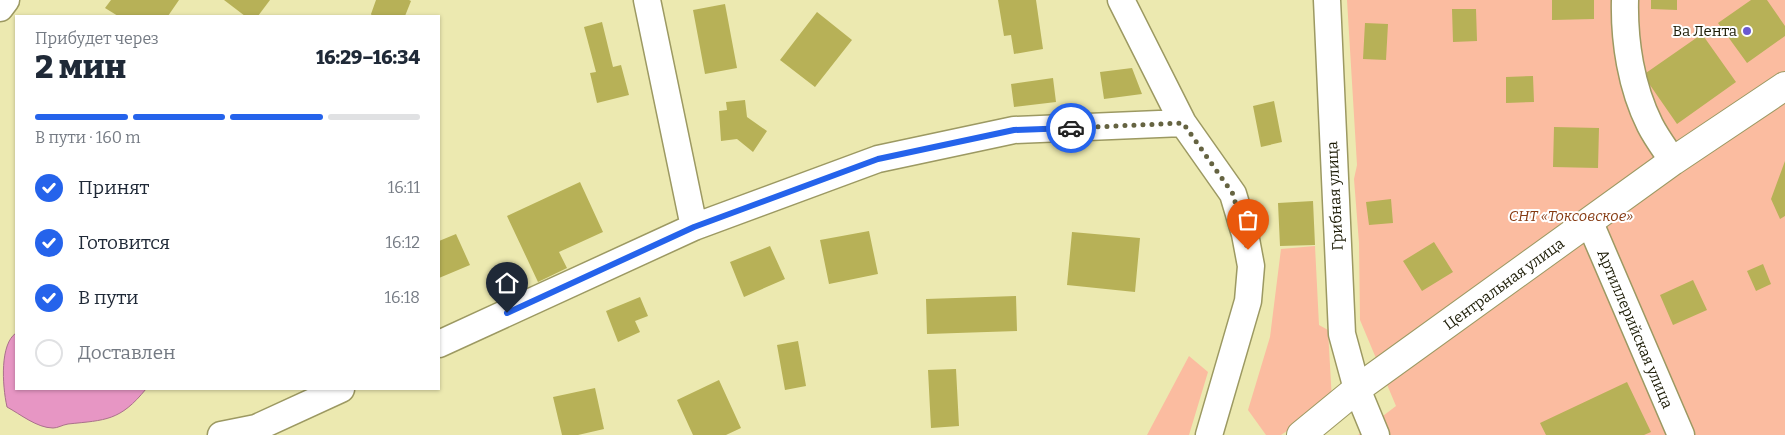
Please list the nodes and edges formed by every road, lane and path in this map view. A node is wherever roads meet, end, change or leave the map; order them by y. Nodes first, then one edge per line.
1 (6, 0) edge
2 (647, 0) edge
3 (1121, 0) edge
4 (1327, 0) edge
5 (1625, 0) edge
6 (0, 8) edge
7 (1785, 86) edge
8 (1183, 123) junction
9 (1673, 160) junction
10 (1590, 223) junction
11 (694, 227) junction
12 (440, 344) edge
13 (1357, 389) junction
14 (339, 390) edge
15 (221, 435) edge
16 (1209, 435) edge
17 (1301, 435) edge
18 (1376, 435) edge
19 (1681, 435) edge

1 - 6 street
2 - 11 street
3 - 8 street
4 - 13 street, Грибная улица
5 - 9 street
7 - 9 street, Центральная улица
8 - 11 street
8 - 16 street
9 - 10 street, Центральная улица
10 - 13 street, Центральная улица
10 - 19 street, Артиллерийская улица
11 - 12 street
13 - 17 street, Центральная улица
13 - 18 street, Грибная улица
14 - 15 street

